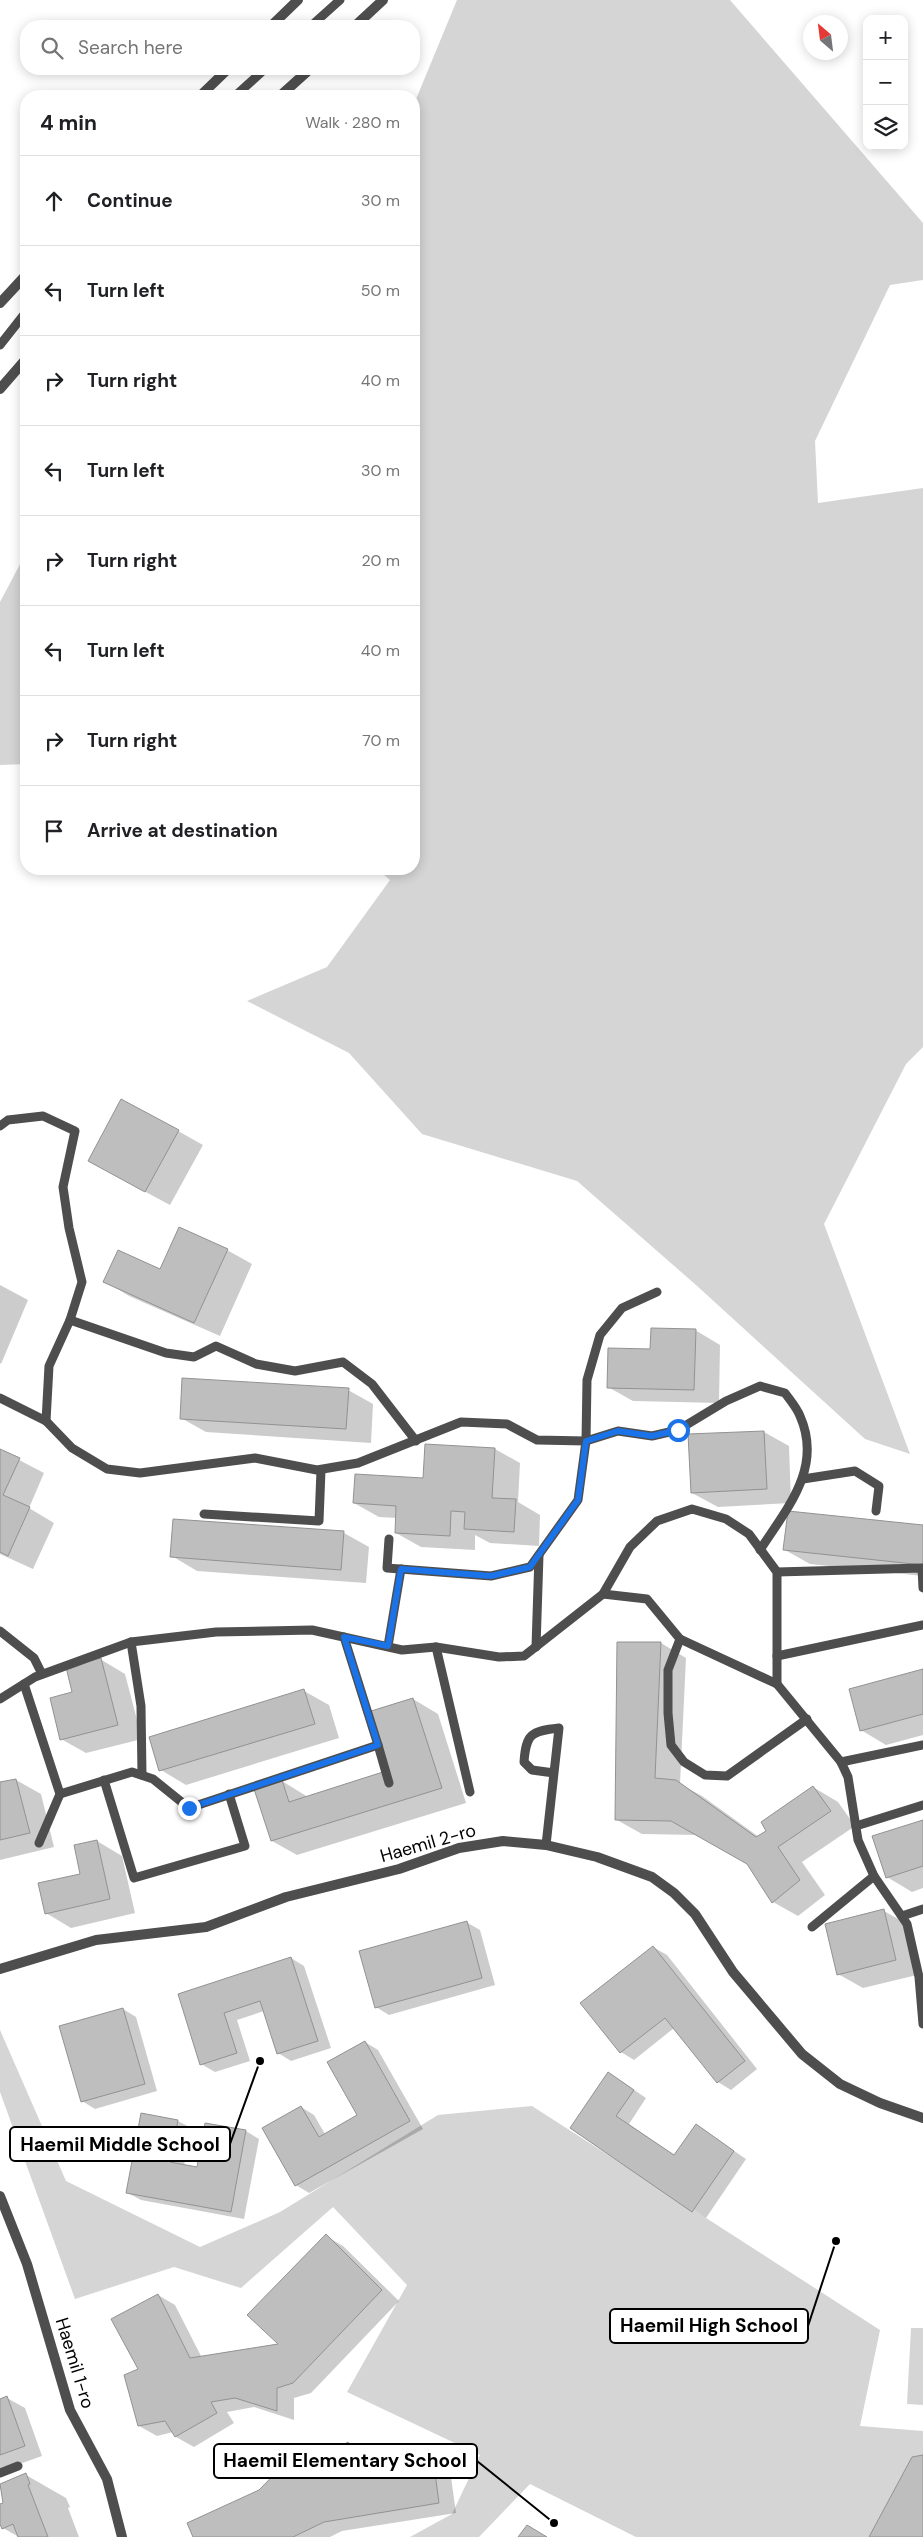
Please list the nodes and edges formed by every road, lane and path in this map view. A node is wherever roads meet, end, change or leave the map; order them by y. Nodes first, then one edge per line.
1 (298, 0) edge
2 (340, 0) edge
3 (383, 0) edge
4 (277, 20) edge
5 (318, 20) edge
6 (361, 20) edge
7 (222, 75) edge
8 (258, 75) edge
9 (303, 75) edge
10 (206, 90) edge
11 (242, 90) edge
12 (287, 90) edge
13 (20, 281) edge
14 (0, 303) edge
15 (20, 320) edge
16 (0, 345) edge
17 (20, 366) edge
18 (0, 389) edge
19 (0, 1126) edge
20 (657, 1292) dead end
21 (70, 1320) junction
22 (0, 1398) edge
23 (46, 1421) junction
24 (416, 1441) junction
25 (586, 1441) junction
26 (321, 1470) junction
27 (802, 1479) junction
28 (876, 1511) dead end
29 (204, 1514) dead end
30 (389, 1539) dead end
31 (760, 1550) junction
32 (539, 1555) junction
33 (401, 1569) junction
34 (777, 1572) junction
35 (923, 1588) edge
36 (603, 1594) junction
37 (923, 1625) edge
38 (0, 1631) edge
39 (344, 1637) junction
40 (680, 1639) junction
41 (131, 1642) junction
42 (388, 1646) junction
43 (436, 1647) junction
44 (536, 1647) junction
45 (777, 1656) junction
46 (42, 1674) junction
47 (24, 1684) junction
48 (777, 1684) junction
49 (0, 1698) edge
50 (806, 1719) junction
51 (378, 1745) junction
52 (923, 1745) edge
53 (841, 1762) junction
54 (554, 1773) junction
55 (142, 1775) junction
56 (104, 1780) junction
57 (389, 1782) dead end
58 (470, 1792) dead end
59 (60, 1794) junction
60 (229, 1794) junction
61 (923, 1805) edge
62 (856, 1826) junction
63 (39, 1843) dead end
64 (546, 1845) junction
65 (874, 1876) junction
66 (923, 1909) edge
67 (902, 1916) junction
68 (812, 1927) dead end
69 (0, 1969) edge
70 (922, 2008) edge
71 (923, 2024) edge
72 (923, 2118) edge
73 (0, 2196) edge
74 (18, 2466) dead end
75 (0, 2473) edge
76 (122, 2537) edge

1 - 4 street
2 - 5 lane
3 - 6 street
7 - 10 street
8 - 11 lane
9 - 12 street
13 - 14 street
15 - 16 lane
17 - 18 street
19 - 21 lane
20 - 25 lane
21 - 23 lane
21 - 24 lane
22 - 23 lane
23 - 26 lane
24 - 25 lane
24 - 26 lane
25 - 27 lane
25 - 32 lane
26 - 29 lane
27 - 28 lane
27 - 31 lane
30 - 33 lane
31 - 34 lane
31 - 36 lane
32 - 33 lane
32 - 44 lane
33 - 42 lane
34 - 35 lane
34 - 45 lane
36 - 40 lane
36 - 44 lane
37 - 45 lane
38 - 46 lane
39 - 41 lane
39 - 42 lane
39 - 51 lane
40 - 48 lane
40 - 50 lane
41 - 46 lane
41 - 55 lane
42 - 43 lane
43 - 44 lane
43 - 58 lane
45 - 48 lane
46 - 47 lane
47 - 49 lane
47 - 59 lane
48 - 50 lane
50 - 53 lane
51 - 57 lane
51 - 60 lane
52 - 53 lane
53 - 62 lane
54 - 54 lane
54 - 64 lane
55 - 56 lane
55 - 60 lane
56 - 59 lane
56 - 60 lane
59 - 63 lane
61 - 62 lane
62 - 65 lane
64 - 69 street, Haemil 2-ro
64 - 72 street, Haemil 2-ro
65 - 67 lane
65 - 68 lane
66 - 67 lane
67 - 70 lane
70 - 71 lane
73 - 76 street, Haemil 1-ro
74 - 75 lane

